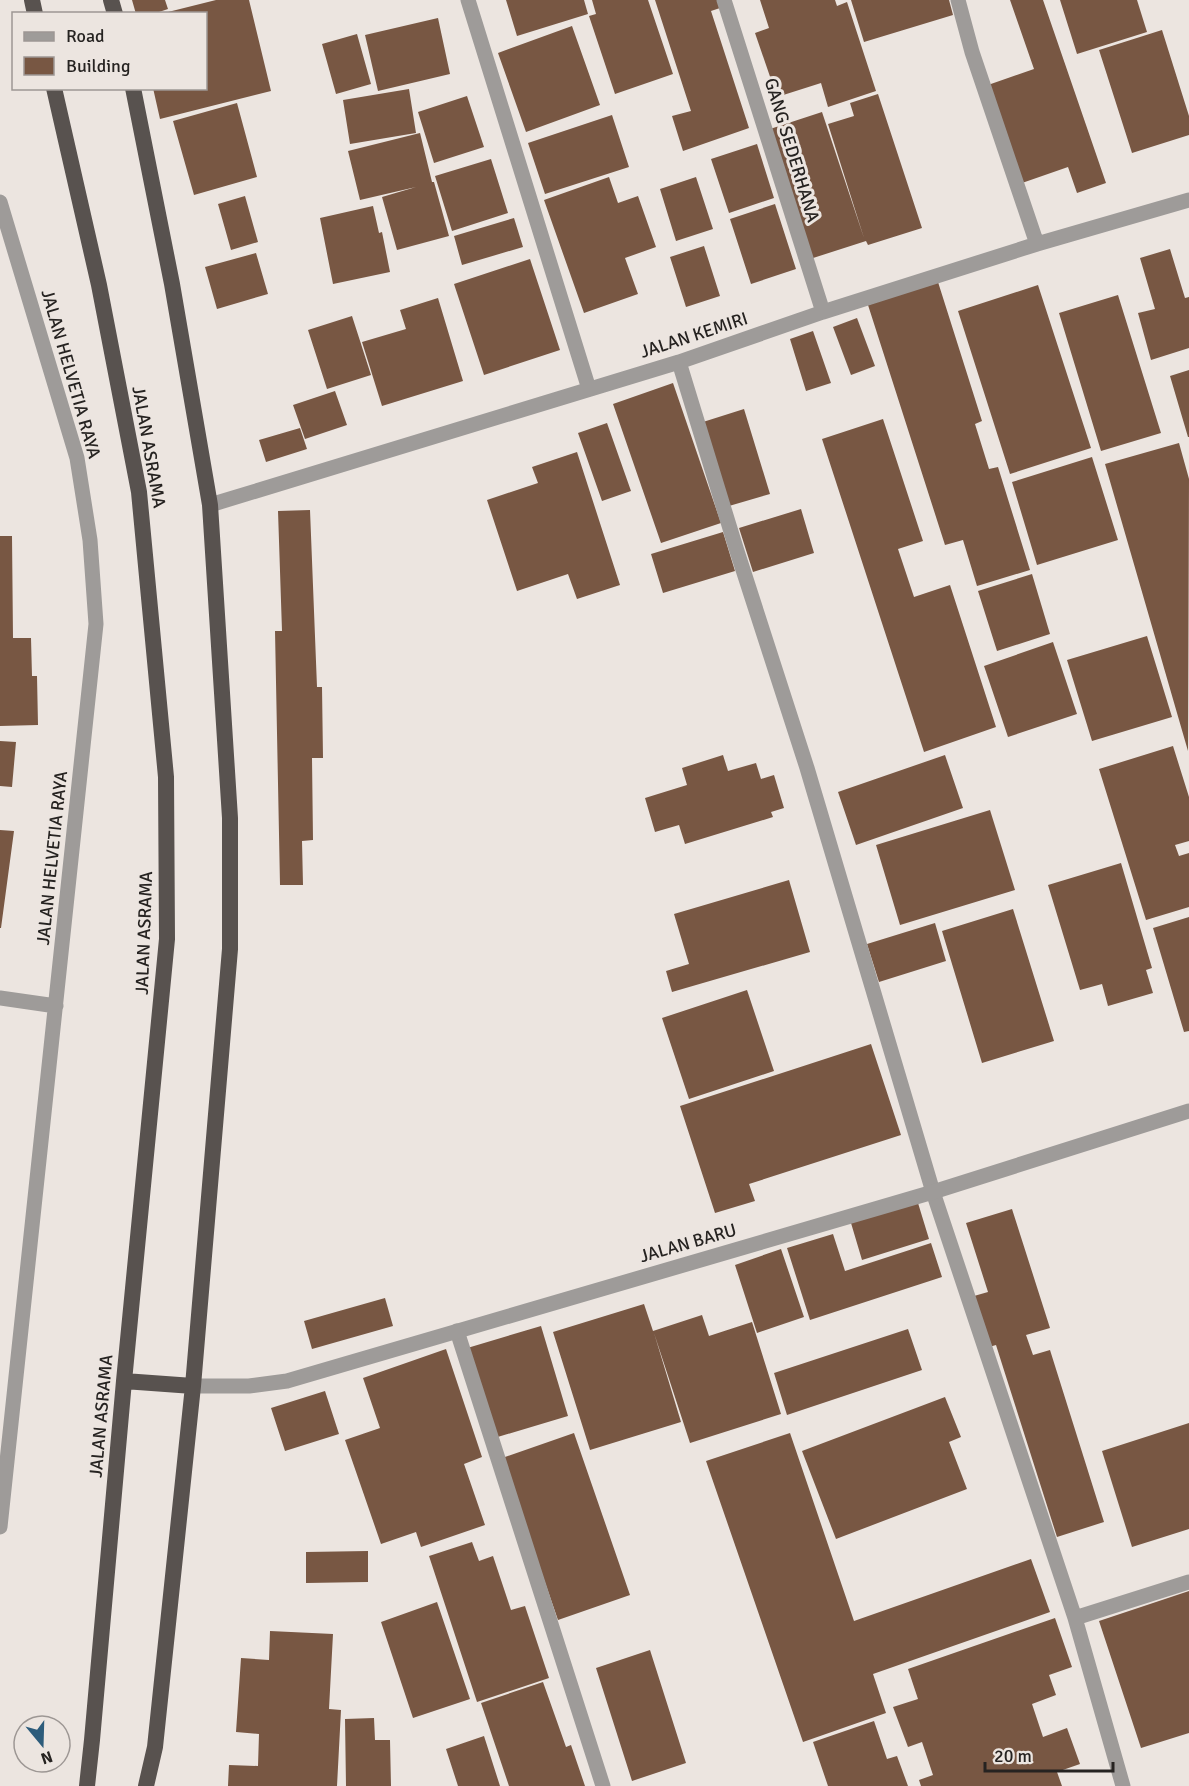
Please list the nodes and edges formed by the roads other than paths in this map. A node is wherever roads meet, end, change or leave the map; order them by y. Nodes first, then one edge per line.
1 (468, 0) edge
2 (724, 0) edge
3 (958, 0) edge
4 (54, 90) edge
5 (134, 90) edge
6 (1189, 200) edge
7 (0, 202) edge
8 (1037, 244) junction
9 (823, 312) junction
10 (679, 362) junction
11 (589, 389) junction
12 (210, 505) junction
13 (0, 998) edge
14 (56, 1006) junction
15 (1189, 1111) edge
16 (933, 1192) junction
17 (457, 1330) junction
18 (124, 1381) junction
19 (193, 1386) junction
20 (0, 1527) edge
21 (1189, 1582) edge
22 (1075, 1618) junction
23 (87, 1786) edge
24 (146, 1786) edge
25 (603, 1786) edge
26 (1124, 1786) edge

1 - 11 street
2 - 9 street, GANG SEDERHANA
3 - 8 street
4 - 18 highway, JALAN ASRAMA
5 - 12 highway
6 - 8 street, JALAN KEMIRI
7 - 14 street, JALAN HELVETIA RAYA
8 - 9 street, JALAN KEMIRI
9 - 10 street, JALAN KEMIRI
10 - 11 street, JALAN KEMIRI
10 - 16 street
11 - 12 street, JALAN KEMIRI
12 - 19 highway
13 - 14 street
14 - 20 street, JALAN HELVETIA RAYA
15 - 16 street, JALAN BARU
16 - 17 street, JALAN BARU
16 - 22 street
17 - 19 street, JALAN BARU
17 - 25 street
18 - 19 highway
18 - 23 highway, JALAN ASRAMA
19 - 24 highway
21 - 22 street
22 - 26 street

